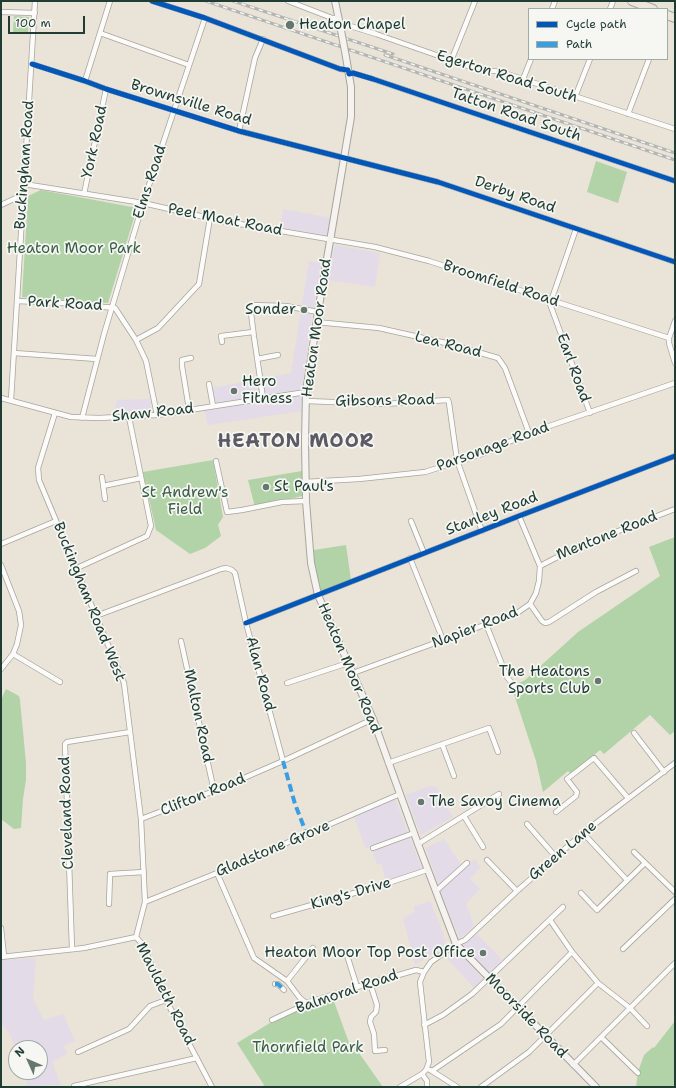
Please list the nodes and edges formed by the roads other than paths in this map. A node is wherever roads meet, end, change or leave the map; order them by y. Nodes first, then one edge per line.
1 (35, 1) edge
2 (110, 1) edge
3 (152, 1) edge
4 (288, 1) edge
5 (335, 1) edge
6 (475, 1) edge
7 (632, 1) edge
8 (644, 3) edge
9 (1, 12) edge
10 (35, 13) junction
11 (205, 18) junction
12 (339, 21) junction
13 (100, 33) junction
14 (263, 39) junction
15 (531, 60) edge
16 (590, 60) edge
17 (649, 60) edge
18 (451, 61) junction
19 (32, 64) junction
20 (189, 65) junction
21 (349, 72) junction
22 (523, 79) junction
23 (85, 81) junction
24 (106, 89) junction
25 (575, 96) junction
26 (173, 111) junction
27 (628, 114) junction
28 (675, 129) edge
29 (239, 131) junction
30 (345, 159) junction
31 (675, 182) edge
32 (24, 184) junction
33 (84, 194) junction
34 (23, 196) junction
35 (143, 203) junction
36 (1, 205) edge
37 (210, 218) junction
38 (576, 229) junction
39 (330, 240) junction
40 (675, 262) edge
41 (551, 300) junction
42 (17, 301) junction
43 (112, 306) junction
44 (318, 312) junction
45 (675, 321) edge
46 (316, 322) junction
47 (253, 332) junction
48 (669, 338) junction
49 (136, 340) junction
50 (222, 342) dead end
51 (14, 353) junction
52 (278, 356) dead end
53 (191, 358) dead end
54 (97, 359) junction
55 (257, 359) junction
56 (675, 363) edge
57 (675, 383) edge
58 (209, 384) dead end
59 (306, 392) junction
60 (1, 398) edge
61 (263, 398) junction
62 (11, 400) junction
63 (306, 401) junction
64 (213, 406) junction
65 (189, 410) junction
66 (55, 413) junction
67 (590, 413) junction
68 (157, 414) junction
69 (129, 417) junction
70 (82, 418) junction
71 (529, 433) junction
72 (675, 456) edge
73 (216, 461) dead end
74 (458, 463) junction
75 (102, 477) dead end
76 (141, 478) junction
77 (306, 482) junction
78 (103, 486) junction
79 (105, 499) dead end
80 (306, 501) junction
81 (675, 509) edge
82 (519, 516) junction
83 (56, 521) junction
84 (411, 521) dead end
85 (482, 531) junction
86 (1, 544) edge
87 (424, 553) junction
88 (410, 558) junction
89 (1, 566) edge
90 (540, 566) junction
91 (77, 568) junction
92 (636, 571) dead end
93 (318, 595) junction
94 (530, 604) junction
95 (96, 616) junction
96 (246, 623) junction
97 (486, 624) junction
98 (443, 640) junction
99 (181, 641) dead end
100 (13, 654) junction
101 (348, 663) junction
102 (1, 669) edge
103 (352, 673) junction
104 (60, 682) dead end
105 (287, 683) dead end
106 (515, 687) dead end
107 (373, 719) junction
108 (130, 732) junction
109 (634, 733) dead end
110 (442, 744) junction
111 (498, 752) dead end
112 (283, 761) junction
113 (388, 763) junction
114 (675, 763) edge
115 (664, 772) junction
116 (454, 776) dead end
117 (214, 791) junction
118 (400, 794) junction
119 (499, 794) dead end
120 (628, 798) junction
121 (556, 812) dead end
122 (464, 816) junction
123 (141, 819) junction
124 (526, 824) dead end
125 (414, 833) junction
126 (583, 833) junction
127 (418, 844) junction
128 (483, 847) dead end
129 (373, 848) dead end
130 (634, 852) dead end
131 (555, 856) junction
132 (487, 860) dead end
133 (467, 863) dead end
134 (645, 863) junction
135 (427, 870) junction
136 (144, 872) junction
137 (217, 873) junction
138 (627, 880) junction
139 (517, 891) junction
140 (436, 892) junction
141 (675, 892) edge
142 (581, 893) dead end
143 (675, 899) edge
144 (145, 902) junction
145 (109, 904) dead end
146 (563, 907) dead end
147 (273, 916) dead end
148 (550, 920) junction
149 (1, 928) edge
150 (136, 937) junction
151 (456, 944) junction
152 (313, 948) dead end
153 (72, 949) junction
154 (623, 950) dead end
155 (346, 952) dead end
156 (572, 952) junction
157 (2, 957) edge
158 (675, 963) edge
159 (424, 972) junction
160 (489, 978) junction
161 (286, 980) junction
162 (370, 983) junction
163 (598, 983) junction
164 (357, 987) junction
165 (284, 990) dead end
166 (166, 1000) junction
167 (306, 1003) junction
168 (517, 1007) junction
169 (630, 1008) junction
170 (272, 1020) dead end
171 (424, 1025) junction
172 (647, 1026) dead end
173 (545, 1036) junction
174 (601, 1037) junction
175 (385, 1050) dead end
176 (78, 1052) dead end
177 (197, 1058) junction
178 (573, 1065) junction
179 (432, 1071) junction
180 (424, 1072) junction
181 (638, 1073) dead end
182 (74, 1086) edge
183 (212, 1087) edge
184 (400, 1087) edge
185 (427, 1087) edge
186 (457, 1087) edge
187 (481, 1087) edge
188 (596, 1087) edge

1 - 10 street, Buckingham Road
2 - 13 street
3 - 11 street, Tatton Road South
4 - 12 street, Egerton Road South
5 - 12 main road, Heaton Moor Road
6 - 18 street
7 - 8 highway
9 - 10 street
10 - 19 street, Buckingham Road
11 - 14 street, Tatton Road South
11 - 20 street, Elms Road
12 - 18 street, Egerton Road South
12 - 21 main road, Heaton Moor Road, bridge
13 - 20 street
13 - 23 street
14 - 21 street, Tatton Road South
14 - 29 street
15 - 22 street
16 - 25 street
17 - 27 street
18 - 22 street, Egerton Road South
19 - 23 street, Brownsville Road
19 - 32 street, Buckingham Road
20 - 26 street, Elms Road
21 - 30 main road, Heaton Moor Road
21 - 31 street, Tatton Road South
22 - 25 street, Egerton Road South
23 - 24 street, Brownsville Road
24 - 26 street, Brownsville Road
24 - 33 street, York Road
25 - 27 street, Egerton Road South
26 - 29 street, Brownsville Road
26 - 35 street, Elms Road
27 - 28 street, Egerton Road South
29 - 30 street, Brownsville Road
30 - 38 street, Derby Road
30 - 39 main road, Heaton Moor Road
32 - 33 street, Peel Moat Road
32 - 34 street, Buckingham Road
33 - 35 street, Peel Moat Road
34 - 36 street
34 - 42 street, Buckingham Road
35 - 37 street, Peel Moat Road
35 - 43 street, Elms Road
37 - 39 street, Peel Moat Road
37 - 49 street
38 - 40 street, Derby Road
38 - 41 street
39 - 41 street, Broomfield Road
39 - 44 main road, Heaton Moor Road
41 - 48 street, Broomfield Road
41 - 67 street, Earl Road
42 - 43 street, Park Road
42 - 51 street, Buckingham Road
43 - 49 street
43 - 54 street, Elms Road
44 - 46 main road, Heaton Moor Road
44 - 47 street
45 - 48 street
46 - 59 main road, Heaton Moor Road
46 - 71 street, Lea Road
47 - 50 street
47 - 55 street
48 - 56 street
49 - 68 street
51 - 54 street
51 - 62 street, Buckingham Road
52 - 55 street
53 - 65 street
54 - 70 street, Elms Road
55 - 61 street
57 - 67 street, Parsonage Road
58 - 64 street
59 - 61 street, Shaw Road
59 - 63 main road, Heaton Moor Road
60 - 62 street, Shaw Road
61 - 64 street, Shaw Road
62 - 66 street, Shaw Road
63 - 74 street, Gibsons Road
63 - 77 main road, Heaton Moor Road
64 - 65 street, Shaw Road
65 - 68 street, Shaw Road
66 - 70 street, Shaw Road
66 - 83 street, Buckingham Road West
67 - 71 street, Parsonage Road
68 - 69 street, Shaw Road
69 - 70 street, Shaw Road
69 - 76 street
71 - 74 street, Parsonage Road
72 - 82 street, Stanley Road
73 - 80 street
74 - 77 street, Parsonage Road
74 - 85 street
75 - 78 street
76 - 78 street
76 - 91 street
77 - 80 main road, Heaton Moor Road
78 - 79 street
80 - 93 main road, Heaton Moor Road
81 - 90 street, Mentone Road
82 - 85 street, Stanley Road
82 - 90 street, Napier Road
83 - 86 street
83 - 91 street, Buckingham Road West
84 - 87 street
85 - 87 street, Stanley Road
87 - 88 street, Stanley Road
88 - 93 street, Stanley Road
88 - 98 street
89 - 100 street
90 - 94 street, Napier Road
91 - 95 street, Buckingham Road West
92 - 94 street
93 - 96 street, Stanley Road
93 - 101 main road, Heaton Moor Road
94 - 97 street, Napier Road
95 - 96 street, Alan Road
95 - 108 street, Buckingham Road West
96 - 112 street, Alan Road
97 - 98 street, Napier Road
97 - 106 street
98 - 103 street, Napier Road
99 - 117 street, Malton Road
100 - 102 street
100 - 104 street
101 - 103 main road, Heaton Moor Road
101 - 105 street
103 - 107 main road, Heaton Moor Road
107 - 112 street, Clifton Road
107 - 113 main road, Heaton Moor Road
108 - 123 street, Buckingham Road West
108 - 153 street, Cleveland Road
109 - 115 street
110 - 111 street
110 - 113 street
110 - 116 street
112 - 117 street, Clifton Road
113 - 118 main road, Heaton Moor Road
114 - 115 street, Green Lane
115 - 120 street, Green Lane
117 - 123 street, Clifton Road
118 - 125 main road, Heaton Moor Road
118 - 137 street, Gladstone Grove
119 - 122 street
120 - 121 street
120 - 126 street, Green Lane
122 - 127 street
122 - 128 street
123 - 136 street, Clifton Road
124 - 131 street
125 - 127 main road, Heaton Moor Road
125 - 129 street
126 - 131 street, Green Lane
126 - 138 street
127 - 135 main road, Heaton Moor Road
130 - 134 street
131 - 139 street, Green Lane
132 - 139 street
133 - 140 street
134 - 138 street
134 - 141 street
135 - 140 main road, Heaton Moor Road
135 - 147 street, King's Drive
136 - 144 street, Clifton Road
136 - 145 street
137 - 144 street, Gladstone Grove
137 - 161 street
138 - 142 street
139 - 151 street, Green Lane
140 - 151 main road, Heaton Moor Road
143 - 154 street
144 - 150 street, Clifton Road
146 - 148 street
148 - 156 street
148 - 160 street
149 - 157 street
150 - 153 street, Mauldeth Road
150 - 166 street, Mauldeth Road
151 - 159 street, Green Lane
151 - 160 main road, Moorside Road
152 - 161 street
153 - 157 street, Mauldeth Road
155 - 164 street
156 - 163 street
156 - 168 street
158 - 169 street
159 - 162 street, Balmoral Road
159 - 171 street
160 - 168 main road, Moorside Road
160 - 171 street
161 - 165 street
161 - 167 street
162 - 164 street, Balmoral Road
162 - 175 street
163 - 169 street
163 - 173 street
164 - 167 street, Balmoral Road
166 - 176 street
166 - 177 street, Mauldeth Road
167 - 170 street, Balmoral Road
168 - 173 main road, Moorside Road
168 - 179 street
169 - 172 street
169 - 174 street
171 - 180 street
173 - 178 main road, Moorside Road
173 - 187 street
174 - 178 street
174 - 181 street
177 - 182 street
177 - 183 street, Mauldeth Road
178 - 188 main road, Moorside Road
179 - 180 street
179 - 186 street
180 - 184 street
180 - 185 street

